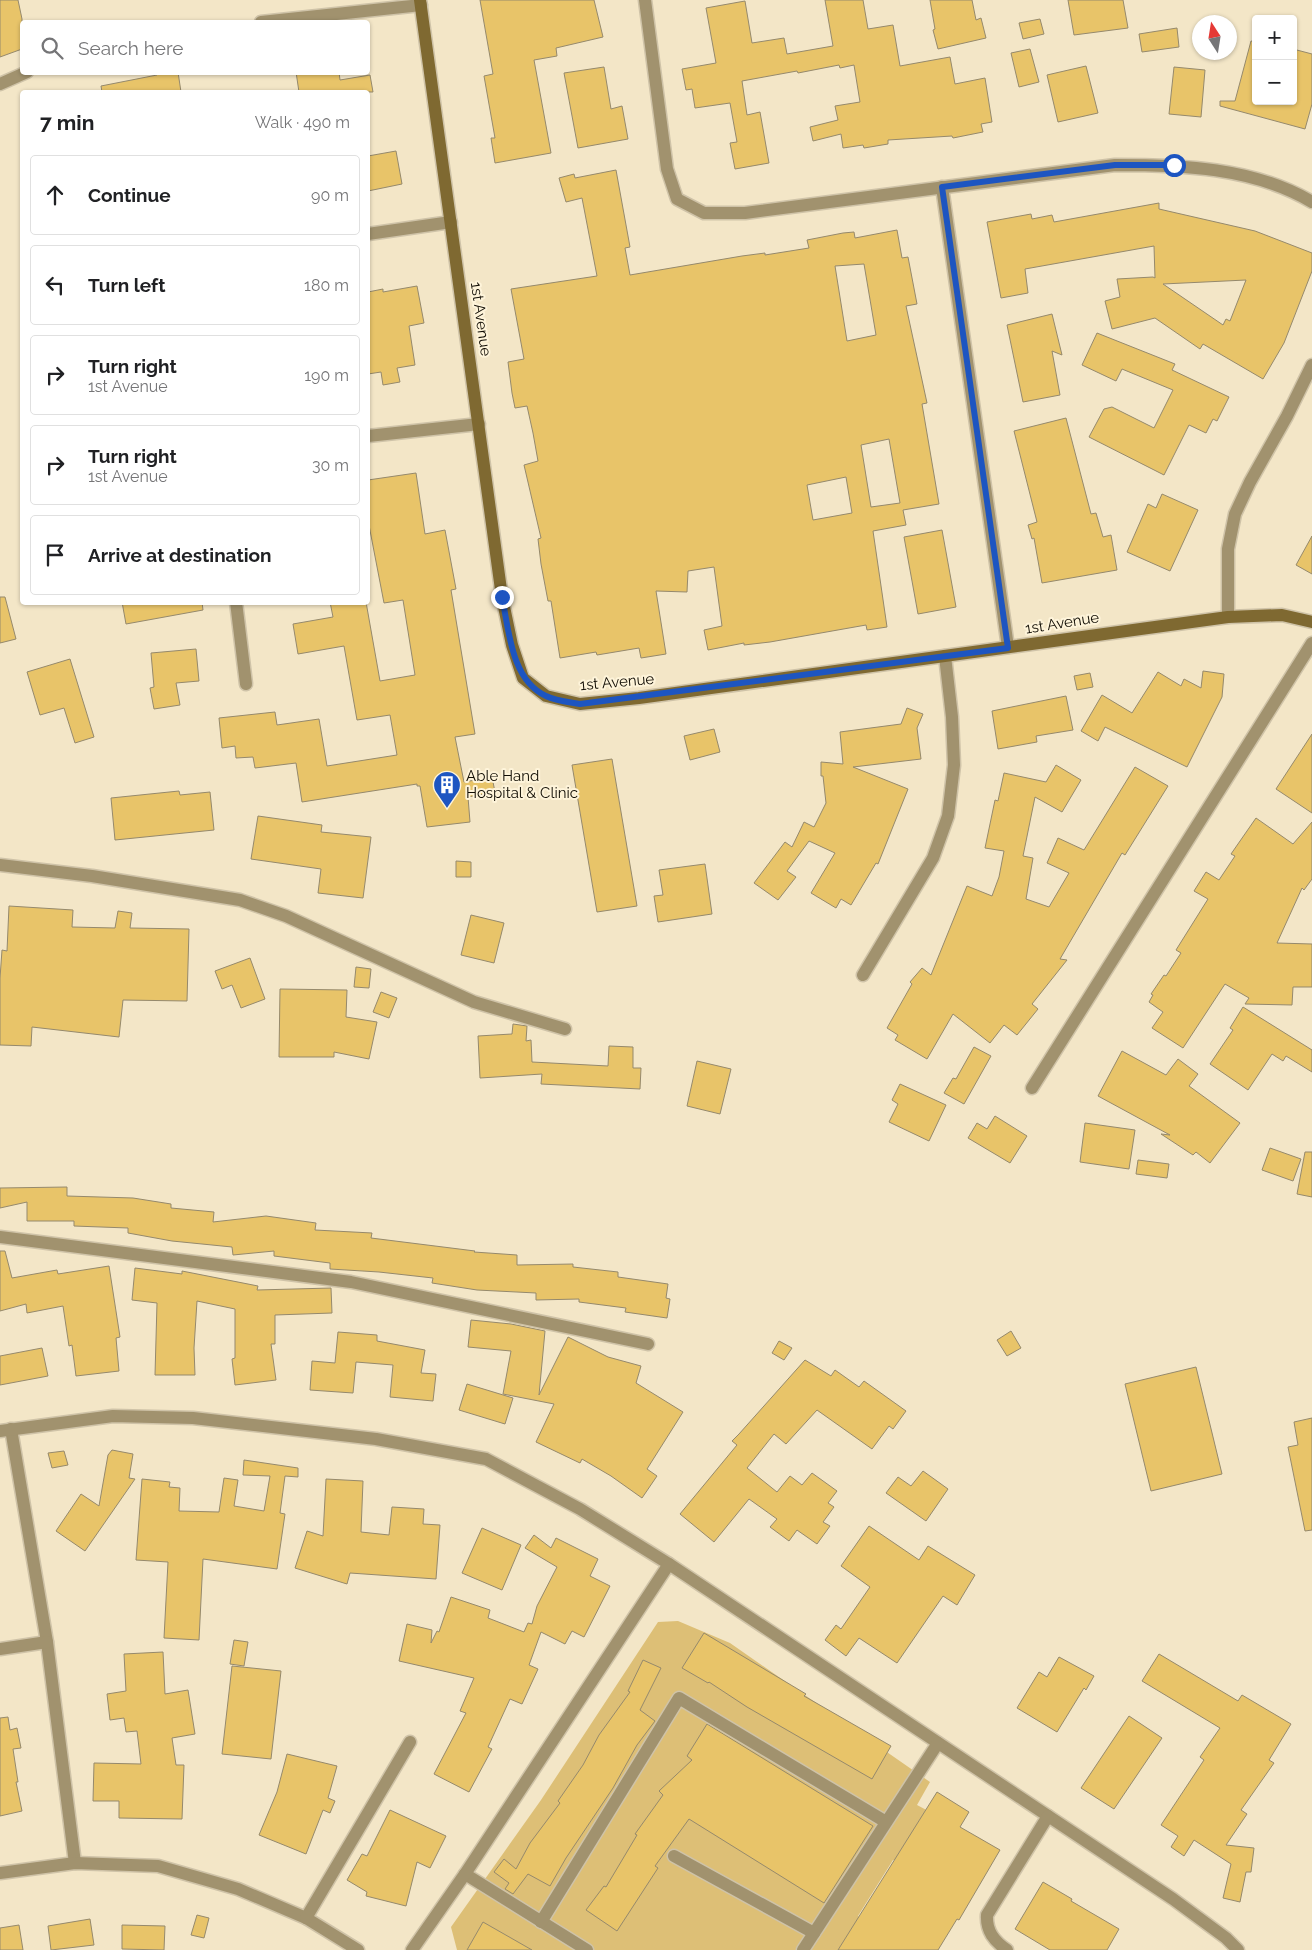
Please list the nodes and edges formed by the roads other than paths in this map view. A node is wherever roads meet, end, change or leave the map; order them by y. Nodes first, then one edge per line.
1 (645, 0) edge
2 (420, 2) edge
3 (277, 20) edge
4 (20, 75) edge
5 (0, 84) edge
6 (942, 187) junction
7 (1312, 202) edge
8 (452, 222) junction
9 (370, 234) edge
10 (1312, 365) edge
11 (479, 424) junction
12 (370, 436) edge
13 (236, 605) edge
14 (1228, 617) junction
15 (1312, 622) edge
16 (1312, 643) edge
17 (1008, 648) junction
18 (944, 656) junction
19 (246, 684) dead end
20 (0, 865) edge
21 (862, 975) dead end
22 (565, 1029) dead end
23 (1032, 1088) dead end
24 (0, 1237) edge
25 (648, 1344) dead end
26 (5, 1430) edge
27 (669, 1564) junction
28 (47, 1642) junction
29 (0, 1649) edge
30 (410, 1742) dead end
31 (938, 1743) junction
32 (1048, 1816) junction
33 (886, 1822) junction
34 (674, 1856) dead end
35 (75, 1863) junction
36 (0, 1874) edge
37 (465, 1874) junction
38 (306, 1918) junction
39 (541, 1922) junction
40 (814, 1933) junction
41 (358, 1950) edge
42 (412, 1950) edge
43 (587, 1950) edge
44 (803, 1950) edge
45 (1008, 1950) edge
46 (1238, 1950) edge

1 - 6 street
2 - 3 street
2 - 8 street, 1st Avenue
4 - 5 street
6 - 7 street
6 - 17 street
8 - 9 street
8 - 11 street, 1st Avenue
10 - 14 street
11 - 12 street
11 - 18 street, 1st Avenue
13 - 19 street
14 - 15 street, 1st Avenue
14 - 17 street, 1st Avenue
16 - 23 street
17 - 18 street, 1st Avenue
18 - 21 street
20 - 22 street
24 - 25 street
26 - 27 street
26 - 28 street
27 - 31 street
27 - 37 street
28 - 29 street
28 - 35 street
30 - 38 street
31 - 32 street
31 - 33 street
32 - 45 street
32 - 46 street
33 - 39 street
33 - 40 street
34 - 40 street
35 - 36 street
35 - 38 street
37 - 39 street
37 - 42 street
38 - 41 street
39 - 43 street
40 - 44 street

